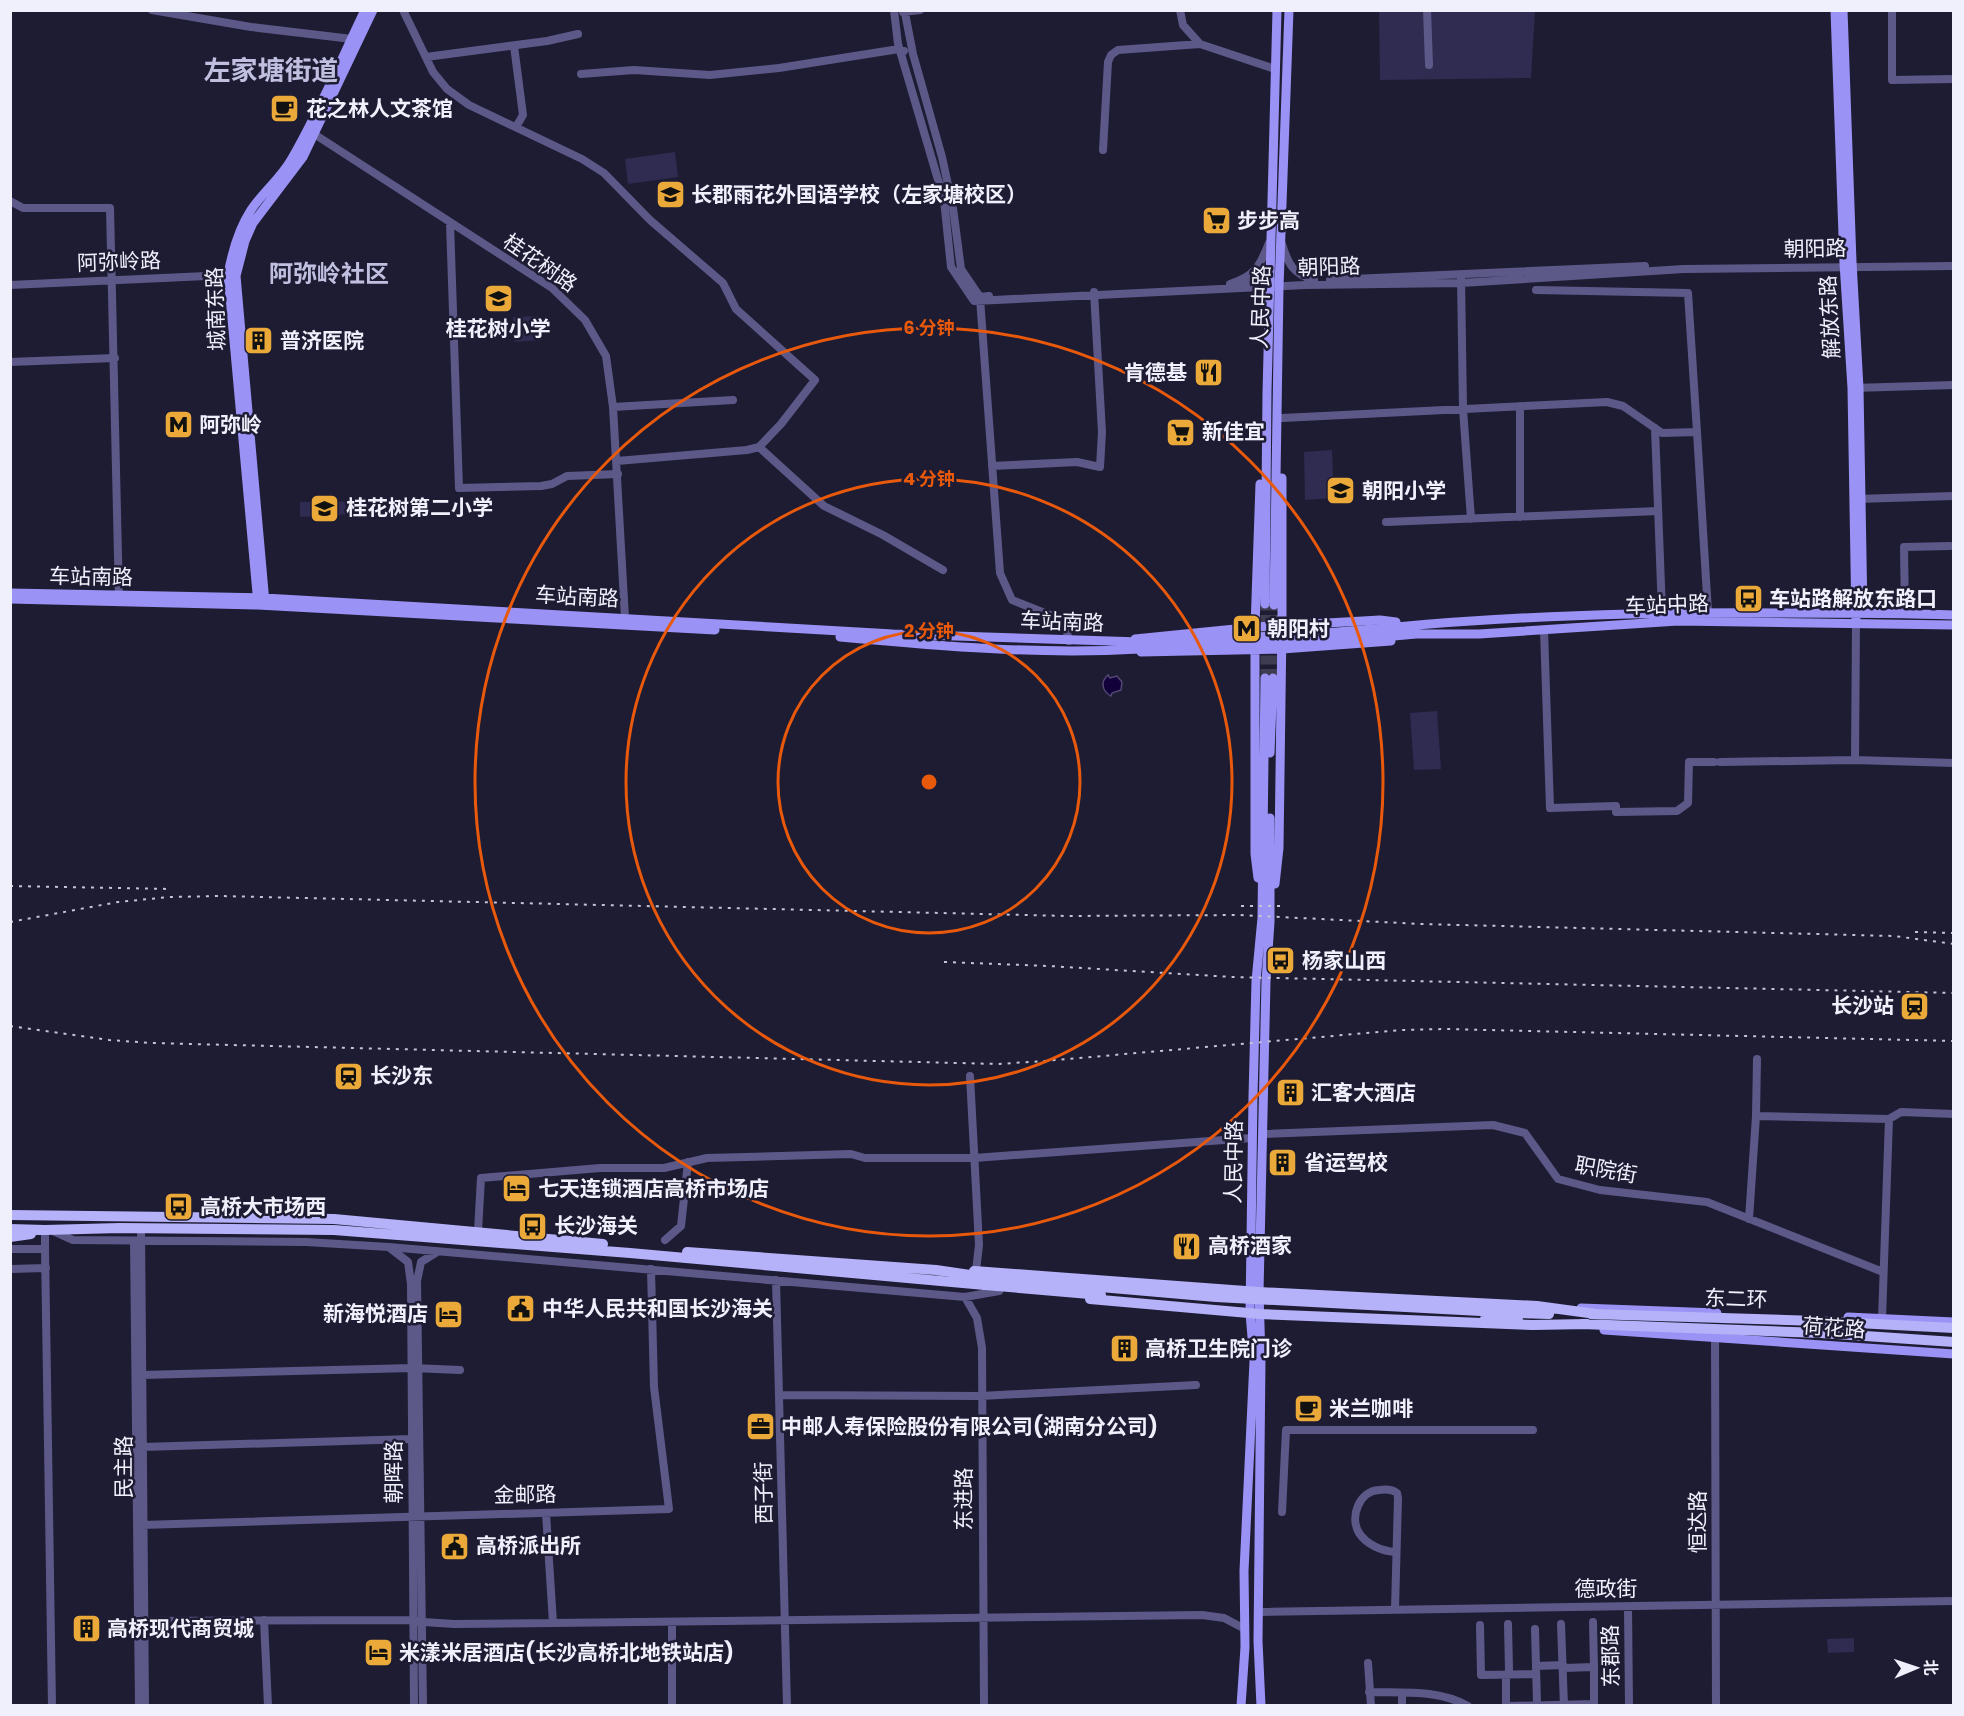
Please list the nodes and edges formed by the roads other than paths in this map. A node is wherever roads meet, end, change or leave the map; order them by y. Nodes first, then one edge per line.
1 (152, 10) edge
2 (365, 10) edge
3 (374, 10) edge
4 (403, 10) edge
5 (920, 10) edge
6 (1180, 10) edge
7 (1277, 10) edge
8 (1289, 10) edge
9 (1427, 10) edge
10 (1835, 10) edge
11 (1843, 10) edge
12 (1892, 10) edge
13 (899, 11) edge
14 (578, 34) dead end
15 (352, 39) junction
16 (1200, 44) junction
17 (514, 46) junction
18 (899, 49) junction
19 (913, 54) junction
20 (426, 57) junction
21 (1429, 64) dead end
22 (1275, 69) junction
23 (581, 74) dead end
24 (1953, 79) edge
25 (516, 127) junction
26 (311, 133) junction
27 (1103, 150) dead end
28 (10, 201) edge
29 (450, 223) junction
30 (1276, 238) junction
31 (1953, 263) edge
32 (1848, 265) junction
33 (228, 275) junction
34 (1461, 278) junction
35 (113, 280) junction
36 (1314, 280) junction
37 (1230, 284) junction
38 (10, 285) edge
39 (1275, 285) junction
40 (1536, 290) dead end
41 (1095, 293) junction
42 (980, 299) junction
43 (114, 358) junction
44 (10, 362) edge
45 (1953, 385) edge
46 (1277, 387) junction
47 (1856, 388) junction
48 (1267, 392) junction
49 (733, 400) dead end
50 (1520, 406) junction
51 (613, 407) junction
52 (1463, 409) junction
53 (1282, 418) junction
54 (1654, 428) junction
55 (1696, 432) junction
56 (759, 447) junction
57 (617, 461) junction
58 (992, 466) junction
59 (618, 474) junction
60 (1953, 496) edge
61 (1859, 499) junction
62 (1658, 511) junction
63 (1521, 517) junction
64 (1471, 519) junction
65 (1386, 522) dead end
66 (1950, 546) dead end
67 (944, 570) dead end
68 (10, 593) edge
69 (10, 599) edge
70 (119, 599) junction
71 (261, 601) junction
72 (1662, 612) junction
73 (1708, 612) junction
74 (1905, 613) junction
75 (1953, 615) edge
76 (1858, 616) junction
77 (625, 618) junction
78 (1953, 625) edge
79 (1282, 626) junction
80 (1255, 627) junction
81 (1416, 629) junction
82 (1544, 630) junction
83 (1070, 641) junction
84 (1112, 642) junction
85 (1140, 645) junction
86 (1282, 649) junction
87 (1120, 650) junction
88 (1255, 650) junction
89 (1269, 678) tunnel mouth
90 (1855, 760) junction
91 (1953, 763) edge
92 (1266, 920) junction
93 (1757, 1059) dead end
94 (970, 1076) dead end
95 (1953, 1114) edge
96 (1756, 1116) junction
97 (1889, 1119) junction
98 (1263, 1134) junction
99 (1252, 1138) junction
100 (974, 1158) junction
101 (688, 1162) junction
102 (10, 1215) edge
103 (1749, 1219) junction
104 (141, 1228) junction
105 (48, 1230) junction
106 (478, 1231) junction
107 (16, 1233) edge
108 (664, 1240) dead end
109 (138, 1241) junction
110 (389, 1247) junction
111 (10, 1249) edge
112 (45, 1249) junction
113 (438, 1251) junction
114 (46, 1268) junction
115 (10, 1269) edge
116 (651, 1269) junction
117 (1883, 1272) junction
118 (935, 1275) junction
119 (982, 1278) junction
120 (776, 1280) junction
121 (999, 1291) junction
122 (1255, 1292) junction
123 (965, 1297) junction
124 (1537, 1306) junction
125 (1255, 1313) junction
126 (1596, 1314) junction
127 (1518, 1317) junction
128 (1882, 1319) junction
129 (1953, 1322) edge
130 (1587, 1324) junction
131 (1533, 1325) junction
132 (1953, 1328) edge
133 (1715, 1337) junction
134 (1952, 1344) edge
135 (1953, 1354) edge
136 (416, 1368) junction
137 (460, 1370) dead end
138 (142, 1376) junction
139 (1196, 1385) dead end
140 (780, 1395) junction
141 (981, 1396) junction
142 (1533, 1430) dead end
143 (412, 1439) junction
144 (142, 1447) junction
145 (1281, 1512) dead end
146 (546, 1513) junction
147 (416, 1515) junction
148 (142, 1525) junction
149 (1395, 1552) junction
150 (1953, 1601) edge
151 (1716, 1605) junction
152 (1629, 1607) junction
153 (1395, 1609) junction
154 (1258, 1612) junction
155 (983, 1619) junction
156 (264, 1620) junction
157 (412, 1620) junction
158 (785, 1621) junction
159 (144, 1622) junction
160 (672, 1622) junction
161 (1593, 1622) dead end
162 (423, 1623) junction
163 (553, 1623) junction
164 (1508, 1624) dead end
165 (1562, 1624) dead end
166 (1480, 1625) dead end
167 (1245, 1629) junction
168 (1535, 1629) dead end
169 (1258, 1641) junction
170 (1368, 1663) dead end
171 (1563, 1666) junction
172 (1594, 1667) junction
173 (1536, 1670) junction
174 (1507, 1675) junction
175 (1369, 1692) junction
176 (1402, 1693) junction
177 (1539, 1705) edge
178 (1564, 1705) edge
179 (1594, 1705) edge
180 (52, 1706) edge
181 (139, 1706) edge
182 (145, 1706) edge
183 (268, 1706) edge
184 (414, 1706) edge
185 (423, 1706) edge
186 (672, 1706) edge
187 (787, 1706) edge
188 (984, 1706) edge
189 (1243, 1706) edge
190 (1256, 1706) edge
191 (1261, 1706) edge
192 (1371, 1706) edge
193 (1402, 1706) edge
194 (1468, 1706) edge
195 (1508, 1706) edge
196 (1629, 1706) edge
197 (1716, 1706) edge

1 - 15 street
2 - 15 main road, 城南东路
3 - 26 main road, 城南东路
4 - 20 street
5 - 13 street
6 - 16 street
7 - 22 main road, 人民中路
8 - 30 main road, 人民中路
9 - 21 street
10 - 32 main road, 解放东路
11 - 32 main road, 解放东路
12 - 24 street
13 - 18 street
13 - 19 street
14 - 17 street
15 - 26 main road, 城南东路
16 - 22 street
16 - 27 street
17 - 20 street
17 - 25 street
18 - 19 street
18 - 23 street
18 - 42 street
19 - 42 street
20 - 25 street
22 - 30 main road, 人民中路
25 - 56 street
26 - 29 street, 桂花树路
26 - 33 main road, 城南东路
26 - 71 main road, 城南东路
28 - 35 street
29 - 51 street, 桂花树路
29 - 59 street
30 - 36 street
30 - 37 street
30 - 39 main road, 人民中路
31 - 32 street, 朝阳路
32 - 34 street, 朝阳路
32 - 47 main road, 解放东路
33 - 35 street, 阿弥岭路
33 - 71 main road, 城南东路
34 - 36 street, 朝阳路
34 - 39 street, 朝阳路
34 - 52 street
35 - 38 street, 阿弥岭路
35 - 43 street
36 - 39 street, 朝阳路
37 - 39 street, 朝阳路
37 - 41 street, 朝阳路
39 - 41 street, 朝阳路
39 - 46 main road, 人民中路
39 - 48 main road, 人民中路
40 - 55 street
41 - 42 street, 朝阳路
41 - 58 street
42 - 58 street
43 - 44 street
43 - 70 street
45 - 47 street
46 - 48 main road, 人民中路
46 - 53 main road
47 - 61 main road, 解放东路
48 - 80 main road
49 - 51 street
50 - 52 street
50 - 54 street
50 - 63 street
51 - 57 street, 桂花树路
52 - 53 street
52 - 64 street
53 - 79 main road
54 - 55 street
54 - 62 street
55 - 73 street
56 - 57 street
56 - 67 street
57 - 59 street, 桂花树路
58 - 83 street
59 - 77 street, 桂花树路
60 - 61 street
61 - 76 main road, 解放东路
62 - 63 street
62 - 72 street
63 - 64 street
64 - 65 street
66 - 74 street
68 - 70 main road, 车站南路
69 - 70 main road, 车站南路
70 - 71 main road, 车站南路
71 - 77 main road, 车站南路
71 - 87 main road, 车站南路
72 - 73 main road, 车站中路
72 - 81 main road, 车站中路
73 - 76 main road, 车站中路
74 - 75 main road, 车站中路
74 - 76 main road, 车站中路
76 - 78 main road, 车站中路
76 - 82 main road, 车站中路
76 - 90 street
77 - 83 main road, 车站南路
79 - 80 main road
79 - 81 main road
79 - 86 main road
80 - 84 main road
80 - 88 main road
81 - 82 main road, 车站中路
81 - 85 main road, 车站中路, bridge
81 - 86 main road
82 - 90 street
83 - 84 main road, 车站南路
84 - 85 main road, 车站南路
85 - 87 main road, 车站南路
86 - 88 main road
86 - 92 main road
87 - 88 main road
88 - 92 main road
89 - 92 main road, 人民中路
90 - 91 street
92 - 98 main road, 人民中路
92 - 99 main road, 人民中路
93 - 96 street
94 - 100 street
95 - 97 street
96 - 97 street
96 - 103 street
97 - 117 street
98 - 103 street, 职院街
98 - 122 main road, 人民中路
99 - 100 street
99 - 122 main road, 人民中路
100 - 101 street
100 - 119 street
101 - 106 street
101 - 108 street
102 - 106 highway
103 - 117 street, 职院街
104 - 105 highway
104 - 109 street, 民主路
104 - 118 highway
105 - 107 highway
105 - 109 street
105 - 112 street
106 - 118 highway
109 - 110 street
109 - 138 street, 民主路
109 - 181 street, 民主路
110 - 113 street
110 - 136 street, 朝晖路
111 - 112 street
112 - 114 street
113 - 116 street
113 - 136 street, 朝晖路
114 - 115 street
114 - 180 street
116 - 120 street
116 - 146 street, 金邮路
117 - 128 street
118 - 119 highway
118 - 119 highway
118 - 121 highway
119 - 122 highway
119 - 127 highway, bridge
120 - 123 street
120 - 140 street, 西子街
121 - 123 street
121 - 125 highway
122 - 124 highway
122 - 125 main road, 人民中路
123 - 141 street, 东进路
124 - 126 highway
124 - 128 main road
125 - 131 highway
125 - 154 main road, 人民中路
125 - 167 main road, 人民中路
126 - 127 highway, 东二环
126 - 132 highway, 东二环
127 - 130 highway, 东二环
128 - 129 main road
130 - 131 highway
130 - 134 highway, 东二环
131 - 133 main road, 荷花路
133 - 135 main road, 荷花路
133 - 151 street, 恒达路
136 - 137 street
136 - 138 street
136 - 143 street, 朝晖路
136 - 147 street, 朝晖路
138 - 144 street, 民主路
139 - 141 street
140 - 141 street
140 - 158 street, 西子街
141 - 155 street, 东进路
142 - 145 street
143 - 144 street
143 - 147 street, 朝晖路
144 - 148 street, 民主路
146 - 147 street, 金邮路
146 - 163 street
147 - 148 street, 金邮路
147 - 157 street, 朝晖路
147 - 162 street, 朝晖路
148 - 159 street, 民主路
149 - 149 street
149 - 153 street
150 - 151 street, 德政街
151 - 152 street, 德政街
151 - 197 street, 恒达路
152 - 153 street, 德政街
152 - 196 street, 东郡路
153 - 154 street, 德政街
154 - 169 main road, 人民中路
155 - 158 street
155 - 167 street
155 - 188 street, 东进路
156 - 157 street
156 - 159 street
156 - 183 street
157 - 162 street
157 - 184 street, 朝晖路
158 - 160 street
158 - 187 street, 西子街
159 - 182 street, 民主路
160 - 163 street
160 - 186 street
161 - 172 street
162 - 163 street
162 - 185 street, 朝晖路
164 - 174 street
165 - 171 street
166 - 174 street
167 - 189 main road, 人民中路
168 - 173 street
169 - 190 main road, 人民中路
169 - 191 main road, 人民中路
170 - 175 street
171 - 172 street
171 - 173 street
171 - 178 street
172 - 179 street
173 - 174 street
173 - 177 street
174 - 195 street
175 - 176 street
175 - 192 street
176 - 193 street
176 - 194 street
177 - 178 street
177 - 195 street
178 - 179 street

